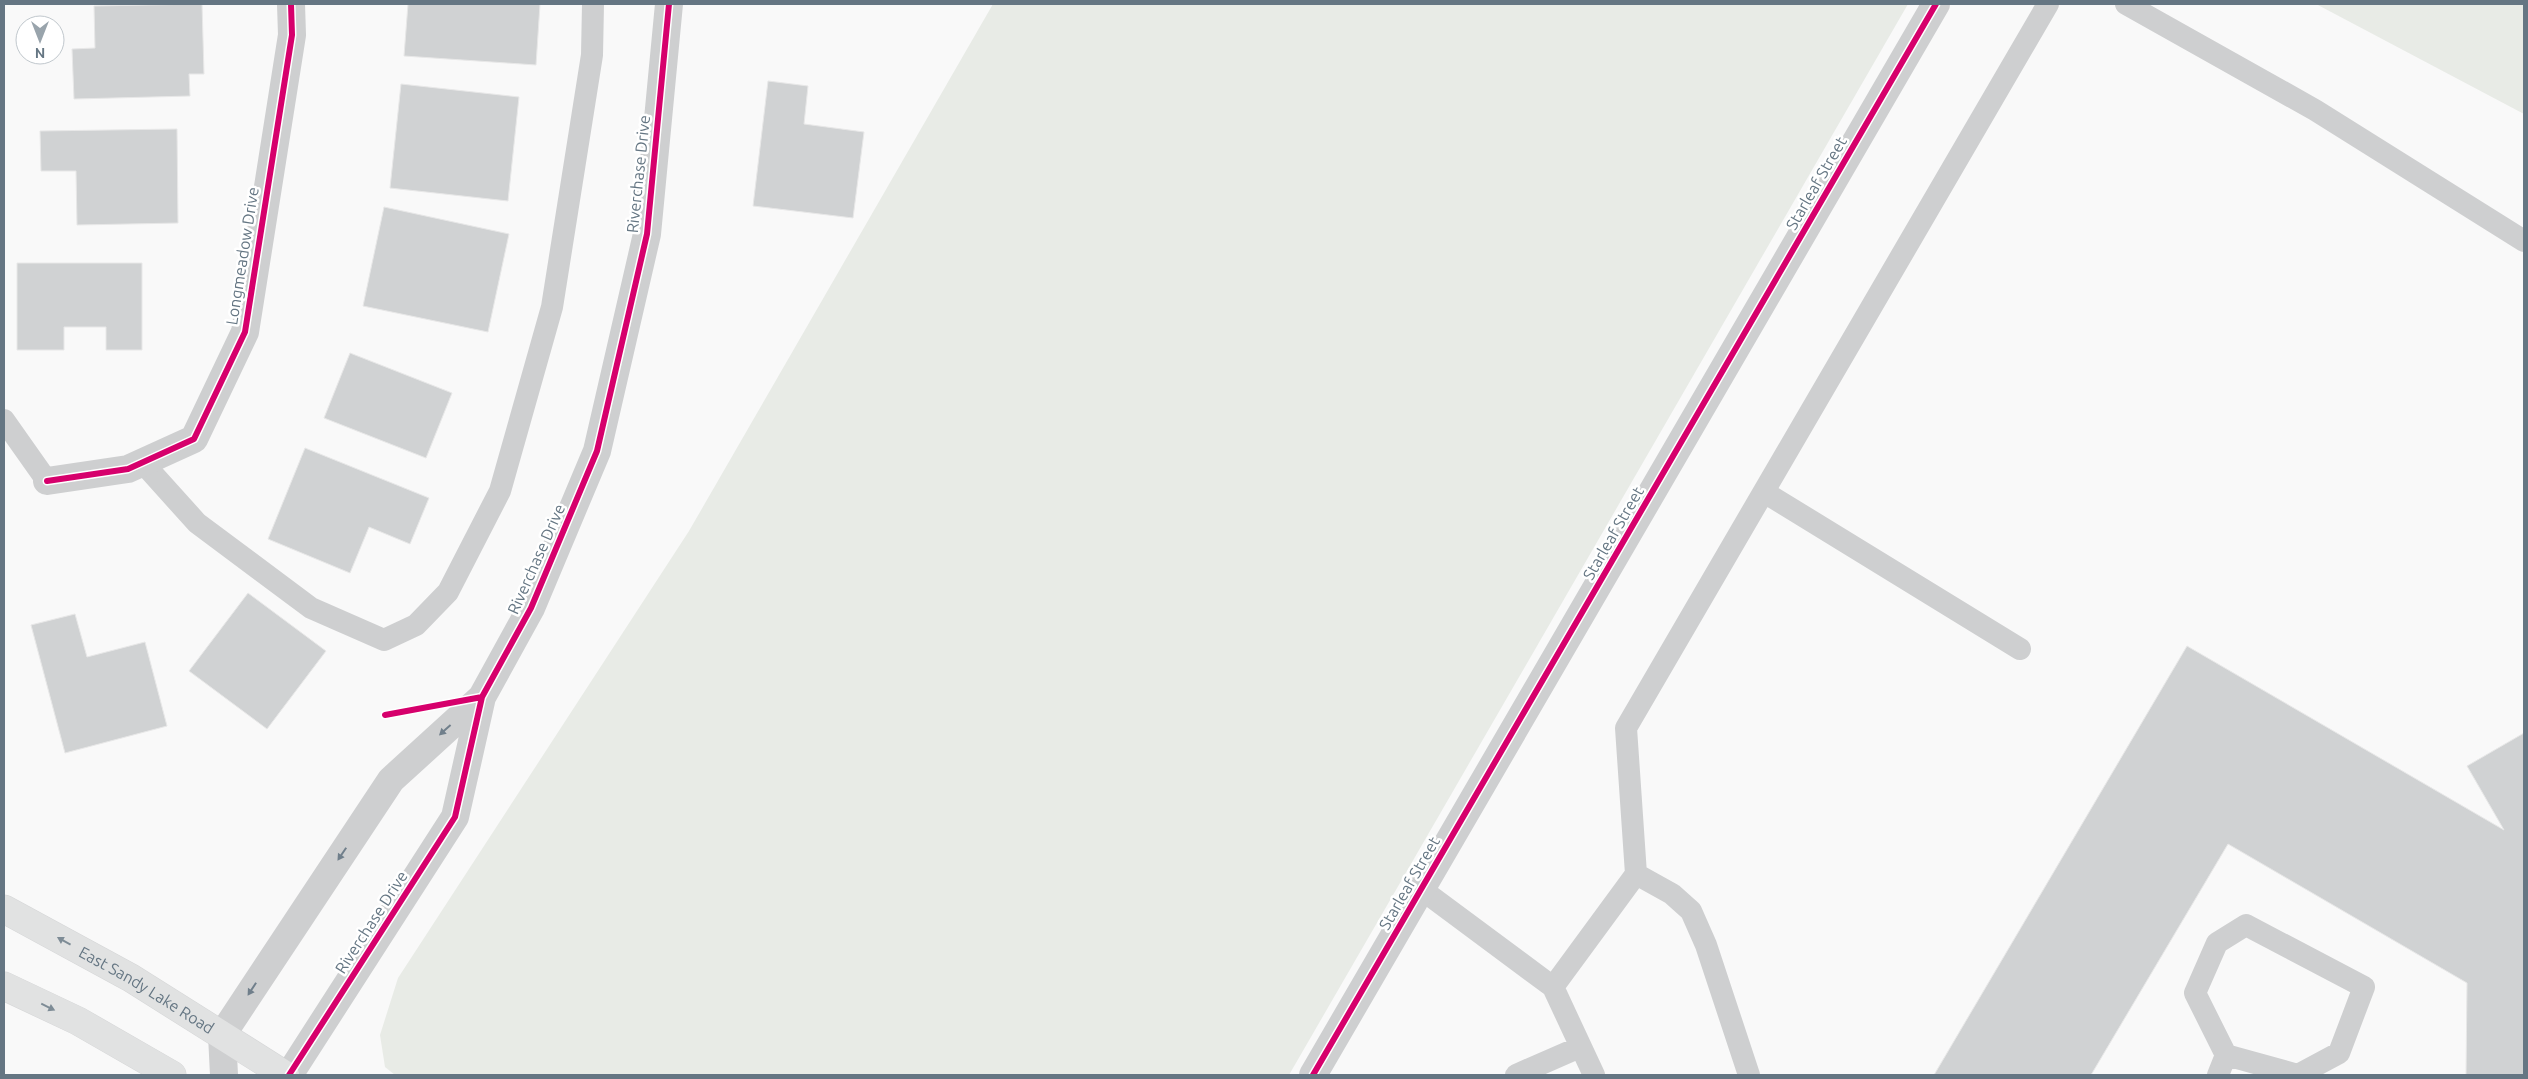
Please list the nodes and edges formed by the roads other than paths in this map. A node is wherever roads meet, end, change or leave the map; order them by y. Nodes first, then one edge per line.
1 (291, 4) edge
2 (593, 4) edge
3 (669, 4) edge
4 (1936, 4) edge
5 (2048, 4) edge
6 (2126, 4) edge
7 (2524, 241) edge
8 (4, 420) edge
9 (143, 463) junction
10 (47, 481) joint
11 (1764, 492) junction
12 (2020, 649) dead end
13 (482, 697) junction
14 (1636, 874) junction
15 (1421, 889) junction
16 (4, 908) edge
17 (4, 986) edge
18 (1553, 987) junction
19 (222, 1036) junction
20 (1580, 1047) junction
21 (2222, 1065) edge
22 (172, 1075) edge
23 (224, 1075) edge
24 (285, 1075) edge
25 (289, 1075) edge
26 (1313, 1075) edge
27 (1516, 1075) edge
28 (1594, 1075) edge
29 (1749, 1075) edge

1 - 9 street, Longmeadow Drive
2 - 9 lane
3 - 13 street, Riverchase Drive
4 - 15 street, Starleaf Street
5 - 11 lane
6 - 7 lane
8 - 10 lane
9 - 10 street, Longmeadow Drive
11 - 12 lane
11 - 14 lane
13 -> 19 street, Riverchase Drive
13 - 25 street, Riverchase Drive
14 - 18 lane
14 - 29 lane
15 - 18 lane
15 - 26 street, Starleaf Street
19 -> 16 main road, East Sandy Lake Road
17 -> 22 main road
18 - 20 lane
19 - 23 street
19 - 24 main road, East Sandy Lake Road
20 - 27 lane
20 - 28 lane
21 - 21 lane

